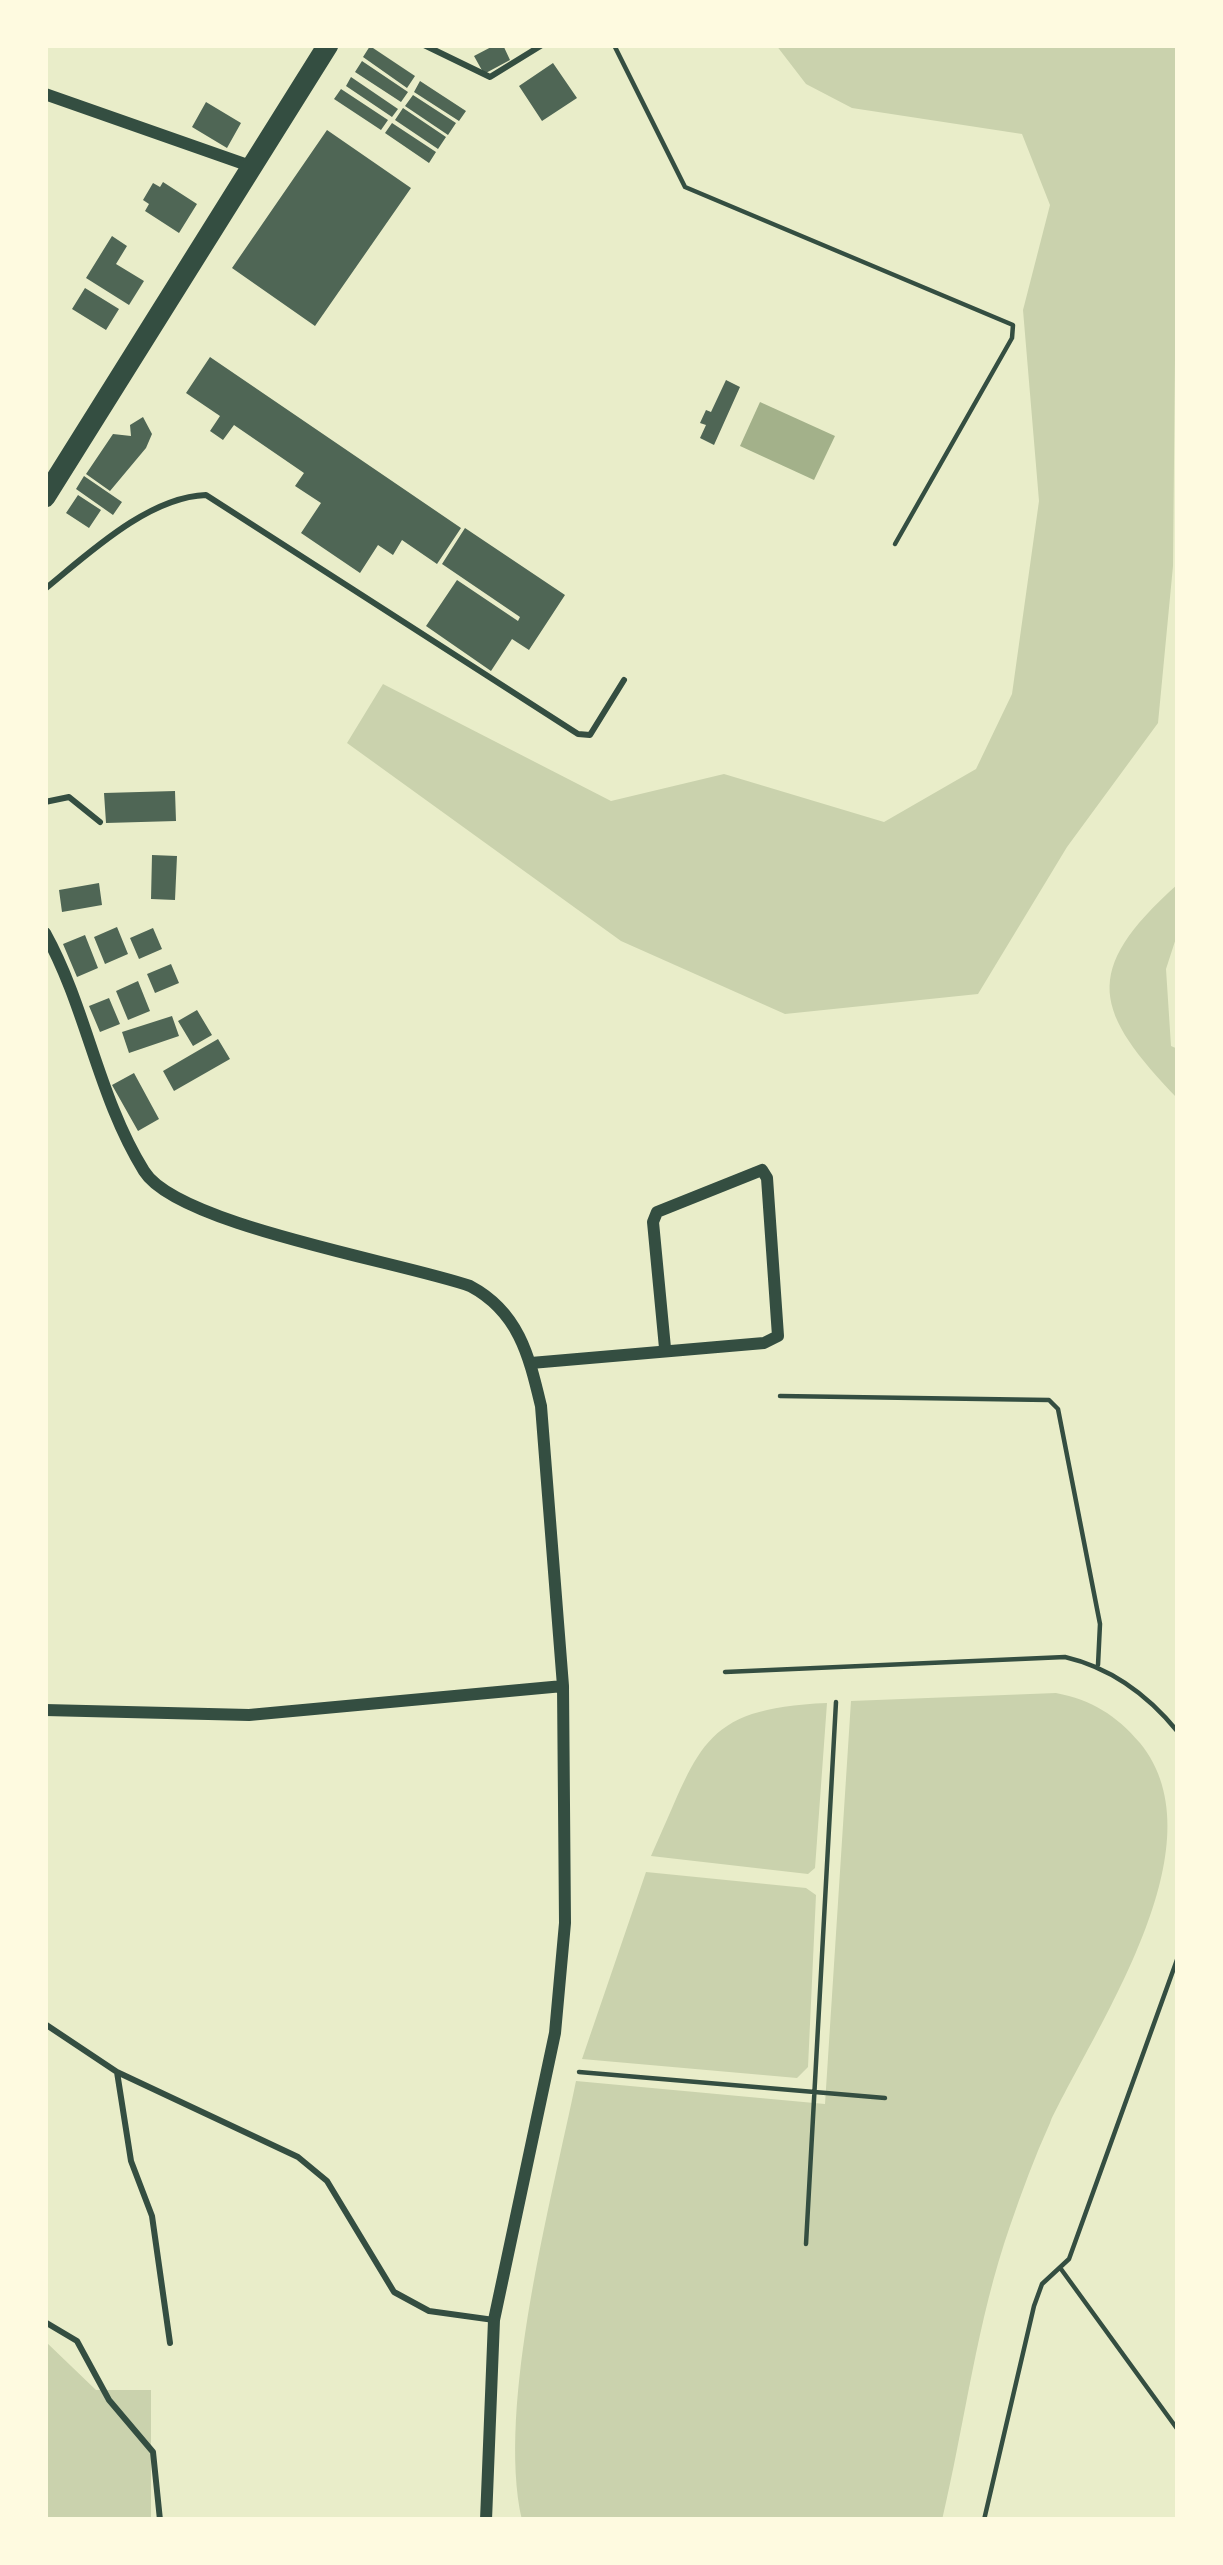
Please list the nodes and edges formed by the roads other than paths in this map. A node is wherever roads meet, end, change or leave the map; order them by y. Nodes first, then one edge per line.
1 (328, 45) edge
2 (424, 45) edge
3 (542, 45) edge
4 (45, 94) edge
5 (253, 166) junction
6 (45, 497) edge
7 (45, 589) edge
8 (624, 680) dead end
9 (45, 802) edge
10 (100, 822) dead end
11 (45, 933) edge
12 (664, 1348) junction
13 (531, 1363) junction
14 (562, 1686) junction
15 (45, 1710) edge
16 (45, 2024) edge
17 (117, 2072) junction
18 (494, 2320) junction
19 (45, 2322) edge
20 (170, 2342) dead end
21 (160, 2520) edge
22 (486, 2520) edge

1 - 5 main road
2 - 3 lane
4 - 5 street
5 - 6 main road
7 - 8 lane
9 - 10 lane
11 - 13 street
12 - 12 street
12 - 13 street
13 - 14 street
14 - 15 street
14 - 18 street
16 - 17 lane
17 - 18 lane
17 - 20 lane
18 - 22 street
19 - 21 lane

